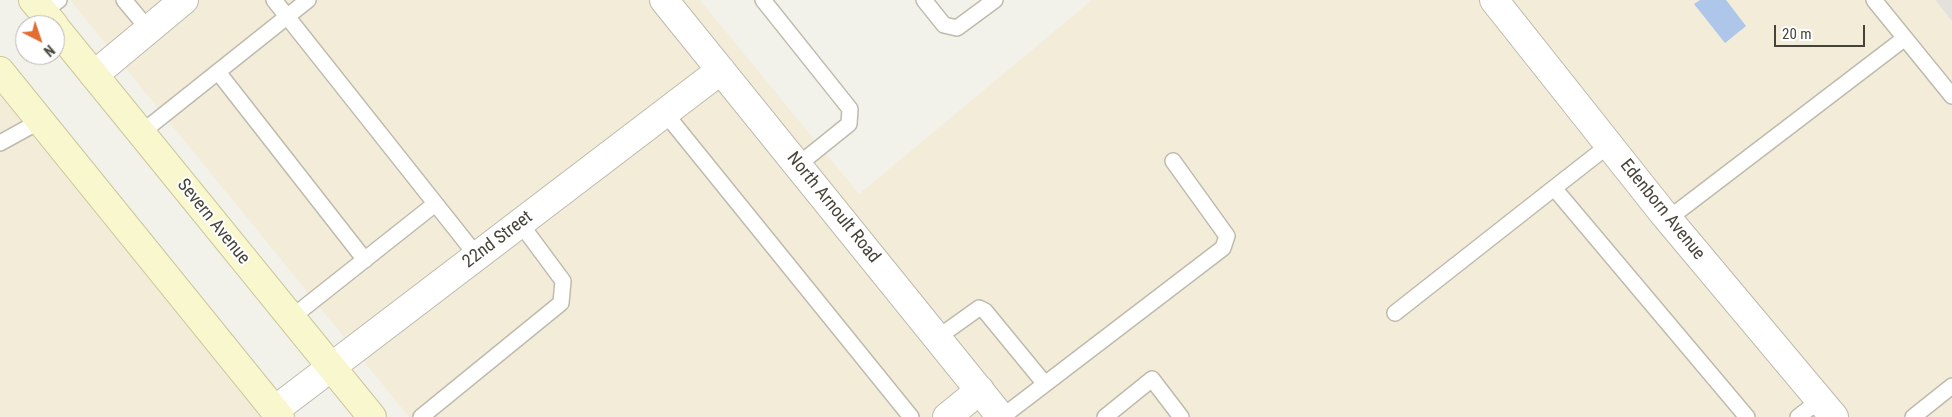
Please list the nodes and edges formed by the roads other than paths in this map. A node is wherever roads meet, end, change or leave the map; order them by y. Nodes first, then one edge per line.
1 (124, 0) edge
2 (184, 0) edge
3 (274, 0) edge
4 (308, 0) edge
5 (664, 0) edge
6 (763, 0) edge
7 (924, 0) edge
8 (995, 0) edge
9 (1494, 0) edge
10 (1874, 0) edge
11 (49, 13) edge
12 (287, 17) junction
13 (149, 30) junction
14 (1905, 38) junction
15 (721, 70) junction
16 (0, 71) edge
17 (218, 72) junction
18 (94, 75) junction
19 (1952, 96) edge
20 (664, 113) junction
21 (40, 121) junction
22 (141, 133) junction
23 (0, 143) edge
24 (1609, 145) junction
25 (1173, 161) dead end
26 (798, 165) junction
27 (1554, 188) junction
28 (436, 204) junction
29 (1668, 219) junction
30 (520, 223) junction
31 (477, 256) junction
32 (365, 260) junction
33 (1395, 313) dead end
34 (291, 318) junction
35 (937, 338) junction
36 (331, 367) junction
37 (1045, 384) junction
38 (1952, 386) edge
39 (980, 390) junction
40 (1827, 408) edge
41 (277, 414) edge
42 (372, 417) edge
43 (421, 417) edge
44 (911, 417) edge
45 (947, 417) edge
46 (1002, 417) edge
47 (1105, 417) edge
48 (1181, 417) edge
49 (1747, 417) edge
50 (1798, 417) edge
51 (1913, 417) edge

1 - 13 lane
2 - 13 street
3 - 12 lane
4 - 12 lane
5 - 15 street, North Arnoult Road
6 - 26 lane
7 - 8 lane
9 - 24 street, Edenborn Avenue
10 - 14 lane
11 - 18 street, Severn Avenue
12 - 17 lane
12 - 28 lane
13 - 18 street
14 - 19 lane
14 - 29 lane
15 - 20 street, 22nd Street
15 - 26 street, North Arnoult Road
16 - 21 street
17 - 22 lane
17 - 32 lane
18 - 22 street, Severn Avenue
20 - 30 street, 22nd Street
20 - 44 lane
21 - 23 lane
21 - 41 street
22 - 34 street, Severn Avenue
24 - 27 lane
24 - 29 street, Edenborn Avenue
25 - 37 lane
26 - 35 street, North Arnoult Road
27 - 33 lane
27 - 49 lane
28 - 31 lane
28 - 32 lane
29 - 40 street, Edenborn Avenue
30 - 31 street, 22nd Street
30 - 43 lane
31 - 36 street, 22nd Street
32 - 34 lane
34 - 36 street, Severn Avenue
35 - 37 lane
35 - 39 street, North Arnoult Road
36 - 41 street, 22nd Street
36 - 42 street, Severn Avenue
37 - 46 lane
38 - 51 lane
39 - 45 street
39 - 46 street, North Arnoult Road
40 - 50 lane
47 - 48 lane

